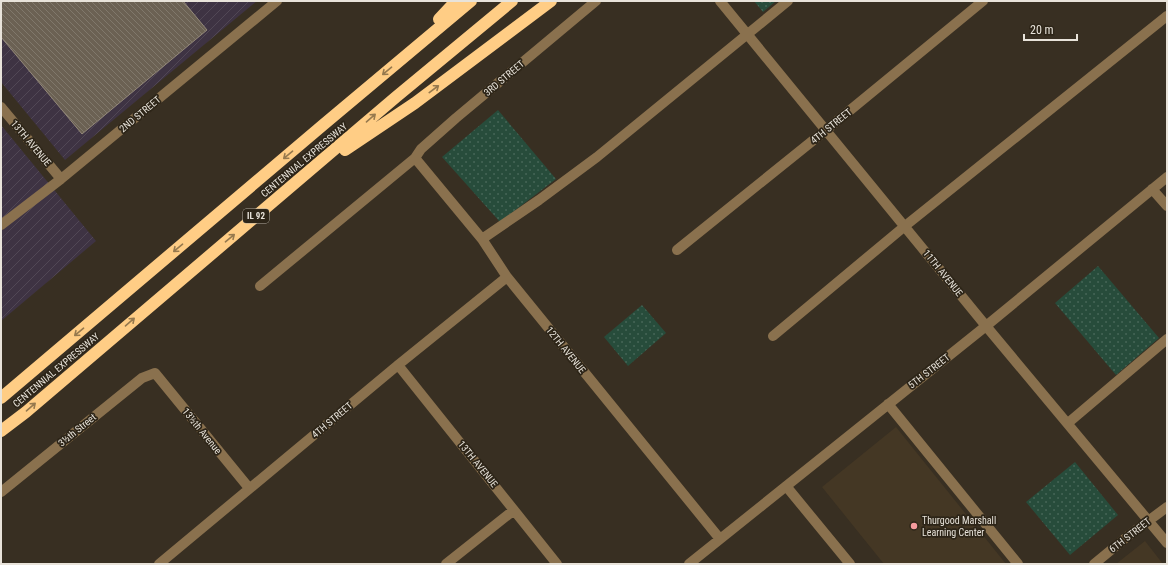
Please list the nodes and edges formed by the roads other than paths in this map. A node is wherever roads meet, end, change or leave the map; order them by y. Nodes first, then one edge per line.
1 (277, 1) edge
2 (456, 1) edge
3 (471, 1) edge
4 (512, 1) edge
5 (551, 1) edge
6 (596, 1) edge
7 (720, 1) edge
8 (788, 1) edge
9 (983, 1) edge
10 (1167, 16) edge
11 (748, 34) junction
12 (401, 60) junction
13 (1, 107) edge
14 (826, 130) junction
15 (415, 158) junction
16 (1167, 176) edge
17 (61, 179) junction
18 (297, 182) junction
19 (1152, 189) junction
20 (1167, 206) edge
21 (1, 225) edge
22 (905, 226) junction
23 (482, 239) junction
24 (677, 250) dead end
25 (507, 277) junction
26 (260, 286) dead end
27 (986, 326) junction
28 (774, 336) dead end
29 (1167, 339) edge
30 (398, 365) junction
31 (155, 374) joint
32 (1, 398) edge
33 (888, 404) junction
34 (1068, 423) junction
35 (1, 431) edge
36 (786, 486) junction
37 (249, 488) junction
38 (1, 492) edge
39 (1167, 507) edge
40 (514, 510) junction
41 (1148, 521) junction
42 (720, 539) junction
43 (1167, 543) edge
44 (159, 564) edge
45 (446, 564) edge
46 (557, 564) edge
47 (689, 564) edge
48 (850, 564) edge
49 (1018, 564) edge
50 (1094, 564) edge

1 - 17 street, 2ND STREET
2 - 12 highway
3 - 12 highway, CENTENNIAL EXPRESSWAY / IL 92
18 -> 4 highway, CENTENNIAL EXPRESSWAY / IL 92
18 -> 5 highway
6 - 15 street, 3RD STREET
7 - 11 street, 11TH AVENUE
8 - 11 street
9 - 14 street, 4TH STREET
10 - 22 street
11 - 14 street, 11TH AVENUE
11 - 23 street
12 -> 32 highway, CENTENNIAL EXPRESSWAY / IL 92
13 - 17 street, 13TH AVENUE
14 - 22 street, 11TH AVENUE
14 - 24 street, 4TH STREET
15 - 23 street, 12TH AVENUE
15 - 26 street, 3RD STREET
16 - 19 street, 5TH STREET
17 - 21 street, 2ND STREET
35 -> 18 highway, CENTENNIAL EXPRESSWAY / IL 92
19 - 20 street
19 - 27 street, 5TH STREET
22 - 27 street, 11TH AVENUE
22 - 28 street
23 - 25 street, 12TH AVENUE
25 - 30 street, 4TH STREET
25 - 42 street, 12TH AVENUE
27 - 33 street, 5TH STREET
27 - 34 street, 11TH AVENUE
29 - 34 street
30 - 37 street, 4TH STREET
30 - 40 street, 13TH AVENUE
31 - 37 street, 13½th Avenue
31 - 38 street, 3½th Street
33 - 36 street, 5TH STREET
33 - 49 street
34 - 41 street, 11TH AVENUE
36 - 42 street, 5TH STREET
36 - 48 street
37 - 44 street, 4TH STREET
39 - 41 street, 6TH STREET
40 - 45 street
40 - 46 street, 13TH AVENUE
41 - 43 street, 11TH AVENUE
41 - 50 street, 6TH STREET
42 - 47 street, 5TH STREET

